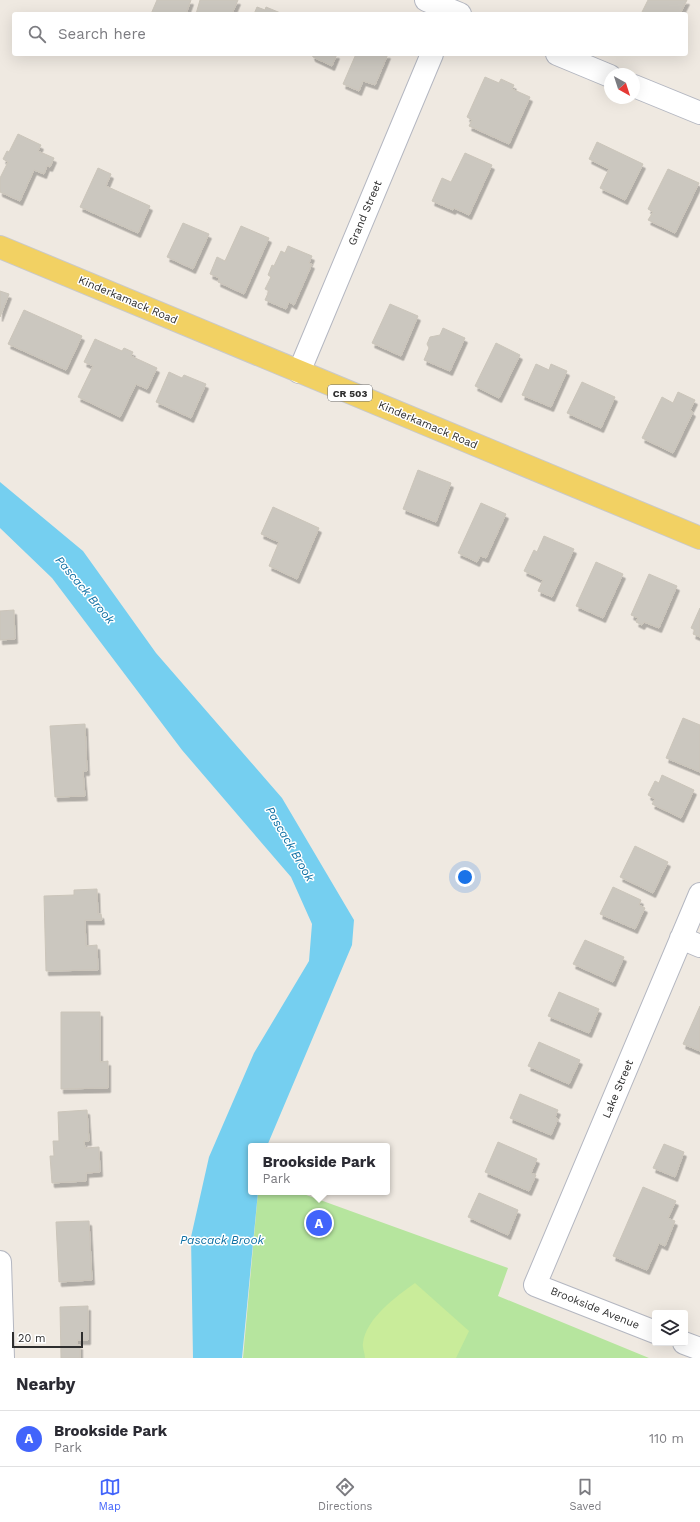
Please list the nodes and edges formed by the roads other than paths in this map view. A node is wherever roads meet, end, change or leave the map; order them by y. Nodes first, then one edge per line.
1 (426, 0) edge
2 (453, 9) edge
3 (431, 56) edge
4 (562, 56) edge
5 (604, 74) edge
6 (640, 88) edge
7 (700, 113) edge
8 (0, 247) edge
9 (299, 372) junction
10 (700, 538) edge
11 (700, 894) edge
12 (691, 942) edge
13 (0, 1262) edge
14 (535, 1285) joint
15 (0, 1298) edge
16 (652, 1331) edge
17 (688, 1345) edge
18 (700, 1350) edge
19 (3, 1358) edge

1 - 2 street
3 - 9 street, Grand Street
4 - 5 street
6 - 7 street
8 - 9 main road, Kinderkamack Road / CR 503
9 - 10 main road, Kinderkamack Road / CR 503
11 - 12 street, Lake Street
12 - 14 street, Lake Street
13 - 15 street
14 - 16 street, Brookside Avenue
15 - 19 street
17 - 18 street

